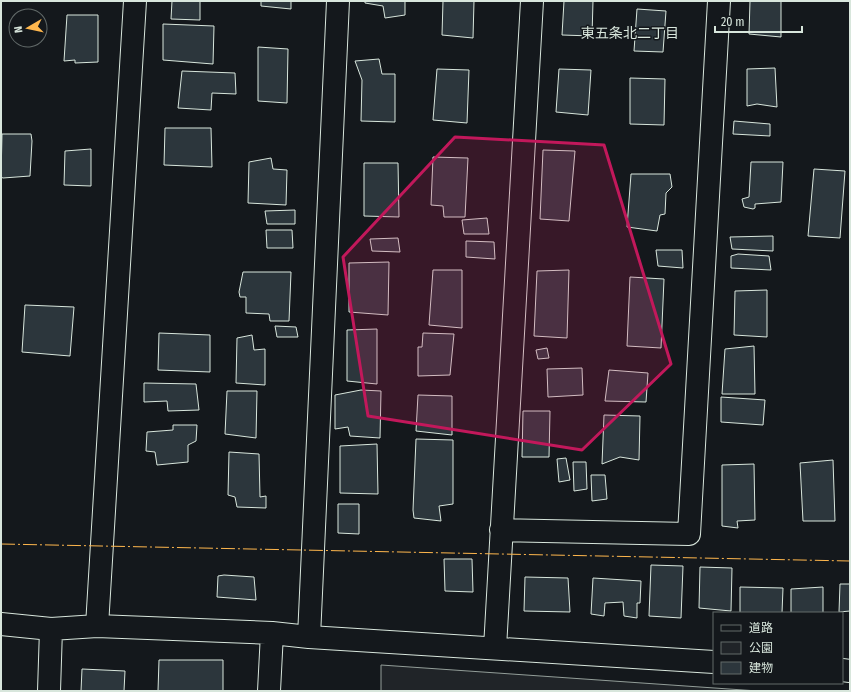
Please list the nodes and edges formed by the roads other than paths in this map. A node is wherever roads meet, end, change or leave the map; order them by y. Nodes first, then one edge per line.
1 (135, 1) edge
2 (338, 1) edge
3 (532, 1) edge
4 (719, 1) edge
5 (501, 530) junction
6 (1, 624) edge
7 (97, 626) junction
8 (51, 629) junction
9 (272, 633) junction
10 (309, 636) junction
11 (494, 648) junction
12 (713, 662) edge
13 (49, 691) edge
14 (270, 691) edge

1 - 7 street
2 - 10 street
3 - 5 street
4 - 5 street
5 - 11 street
6 - 8 street
7 - 8 street
7 - 9 street
8 - 13 street
9 - 10 street
9 - 14 street
10 - 11 street
11 - 12 street

